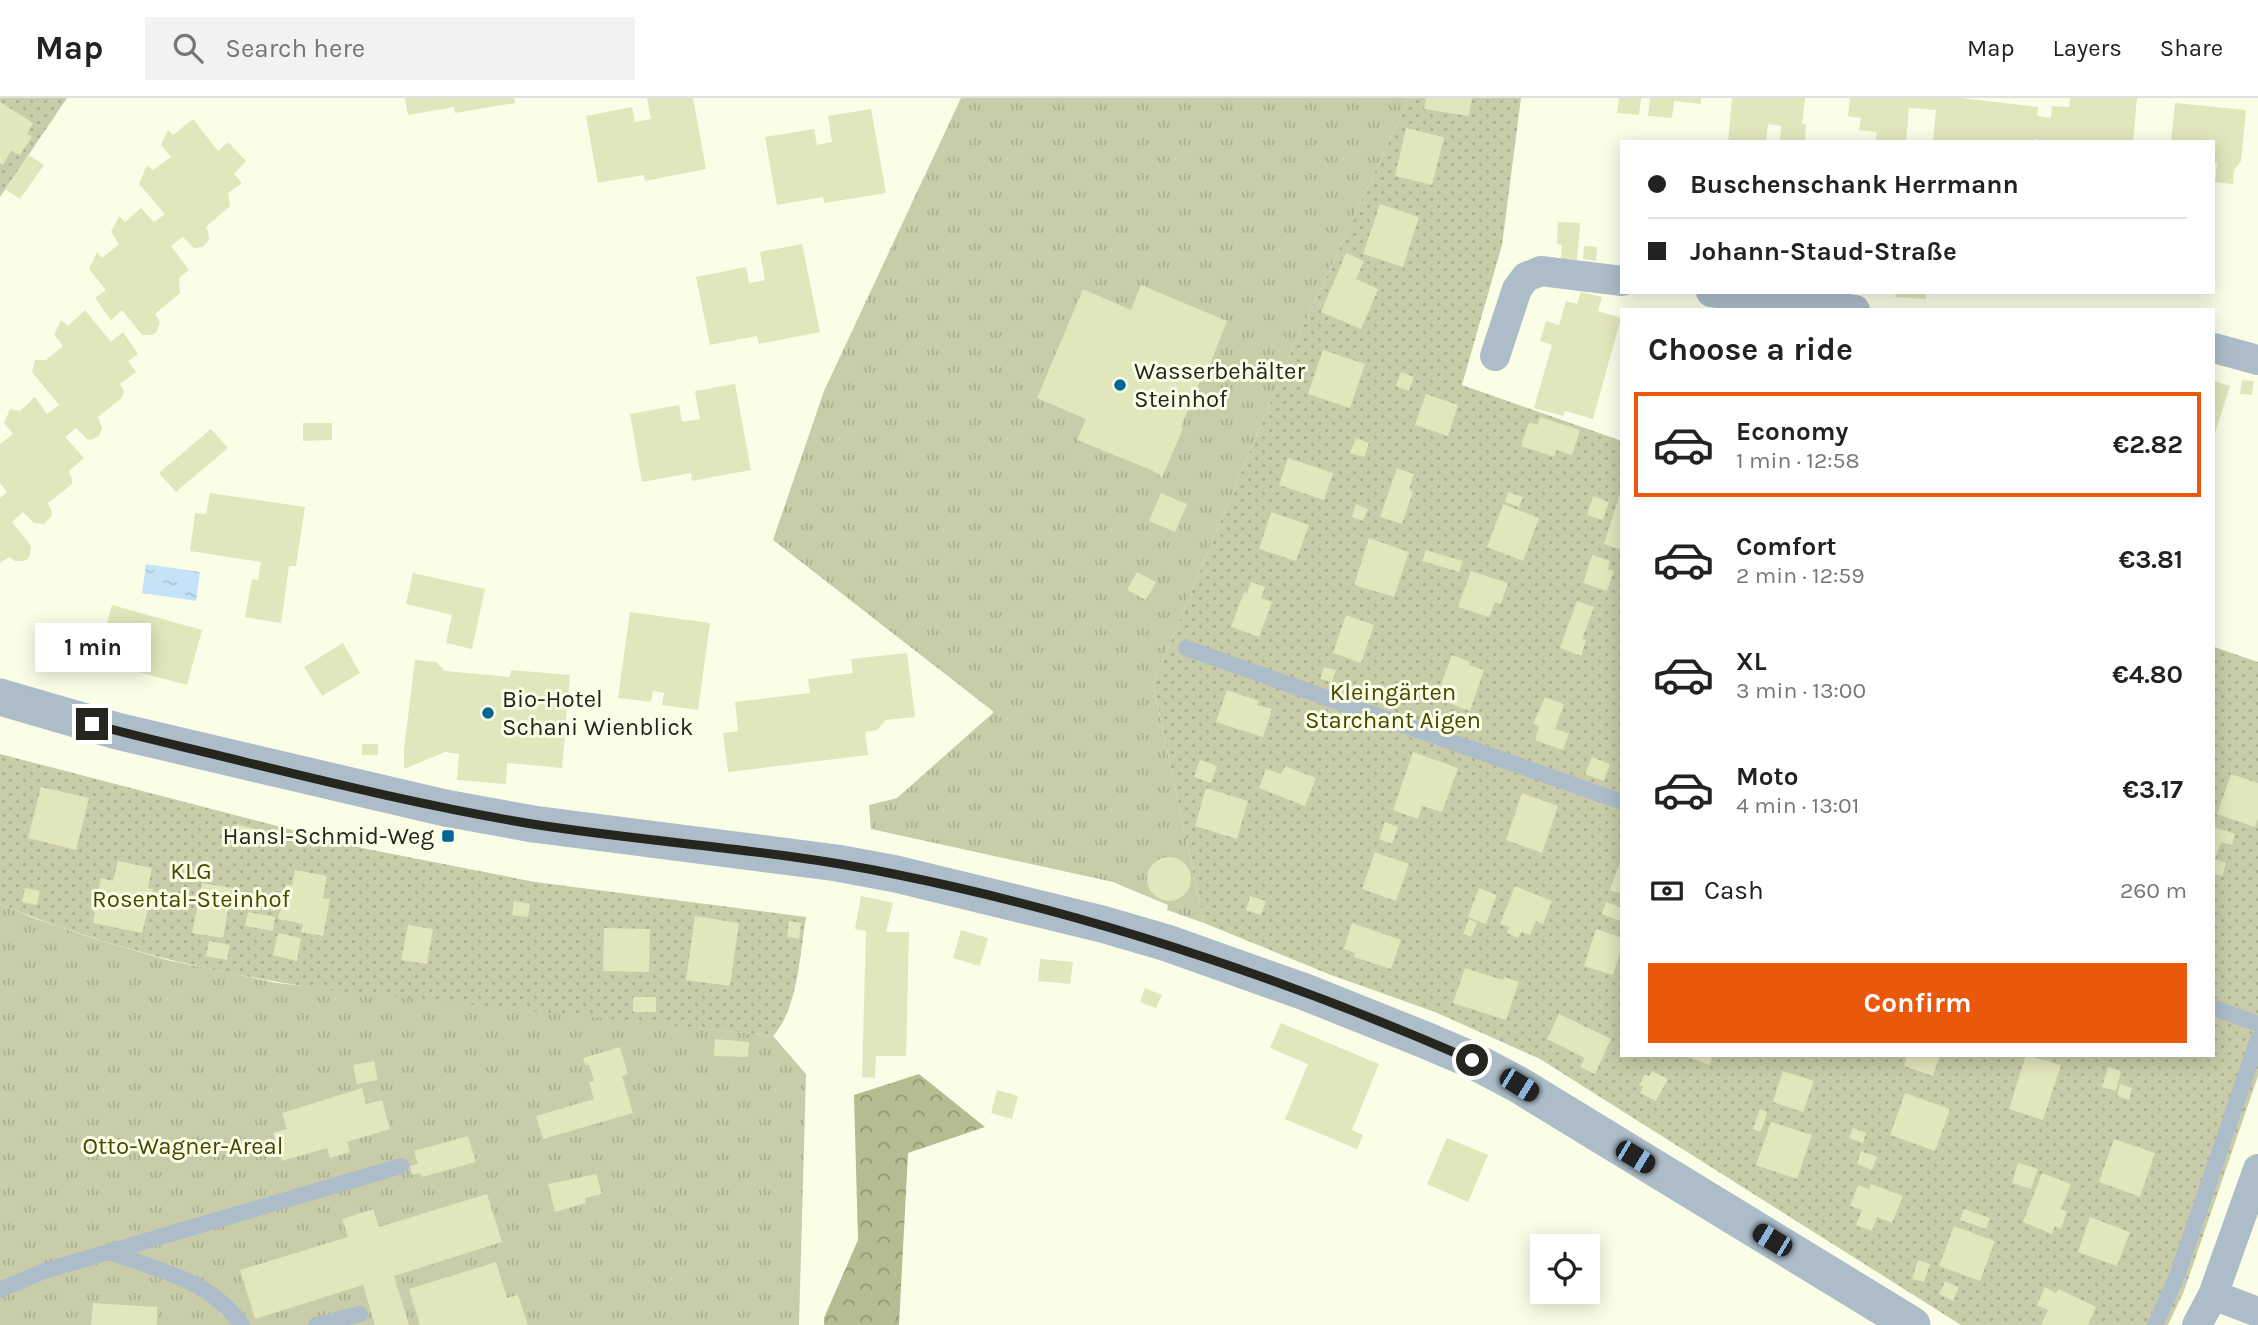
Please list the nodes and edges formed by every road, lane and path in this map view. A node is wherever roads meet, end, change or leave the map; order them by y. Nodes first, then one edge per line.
1 (1620, 281) edge
2 (1728, 294) edge
3 (1839, 308) edge
4 (2215, 348) edge
5 (1495, 356) dead end
6 (2258, 360) edge
7 (1186, 648) dead end
8 (0, 697) edge
9 (1620, 801) edge
10 (2215, 1008) edge
11 (2258, 1024) edge
12 (2258, 1040) edge
13 (401, 1166) dead end
14 (2258, 1169) edge
15 (109, 1252) junction
16 (0, 1290) edge
17 (2213, 1295) junction
18 (2258, 1312) edge
19 (360, 1314) dead end
20 (242, 1325) edge
21 (316, 1325) edge
22 (1912, 1325) edge
23 (2155, 1325) edge
24 (2197, 1325) edge

1 - 5 street
2 - 3 street
4 - 6 street
7 - 9 lane
8 - 22 street
10 - 11 lane
12 - 23 lane
13 - 15 lane
14 - 17 street
15 - 16 lane
15 - 20 lane
17 - 18 street
17 - 24 street
19 - 21 lane

